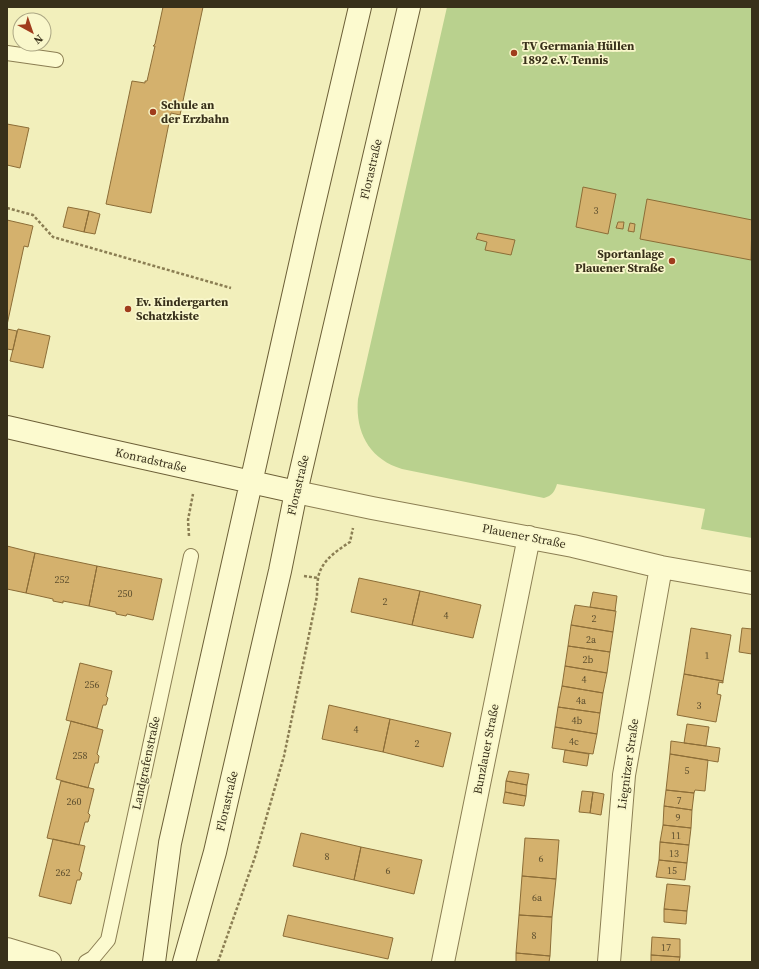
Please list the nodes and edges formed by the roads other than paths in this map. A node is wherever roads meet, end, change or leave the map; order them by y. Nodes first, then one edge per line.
1 (360, 7) edge
2 (409, 7) edge
3 (7, 53) edge
4 (56, 60) dead end
5 (7, 427) edge
6 (251, 482) junction
7 (296, 492) junction
8 (529, 537) junction
9 (191, 556) dead end
10 (661, 567) junction
11 (752, 583) edge
12 (7, 949) edge
13 (50, 962) edge
14 (86, 962) edge
15 (154, 962) edge
16 (184, 962) edge
17 (443, 962) edge
18 (609, 962) edge

1 - 6 main road
2 - 7 main road, Florastraße
3 - 4 lane
5 - 6 main road, Konradstraße
6 - 7 main road, Konradstraße
6 - 15 main road
7 - 8 main road, Plauener Straße
7 - 16 main road, Florastraße
8 - 10 main road, Plauener Straße
8 - 17 main road, Bunzlauer Straße
9 - 14 lane, Landgrafenstraße
10 - 11 main road, Plauener Straße
10 - 18 main road, Liegnitzer Straße
12 - 13 main road

